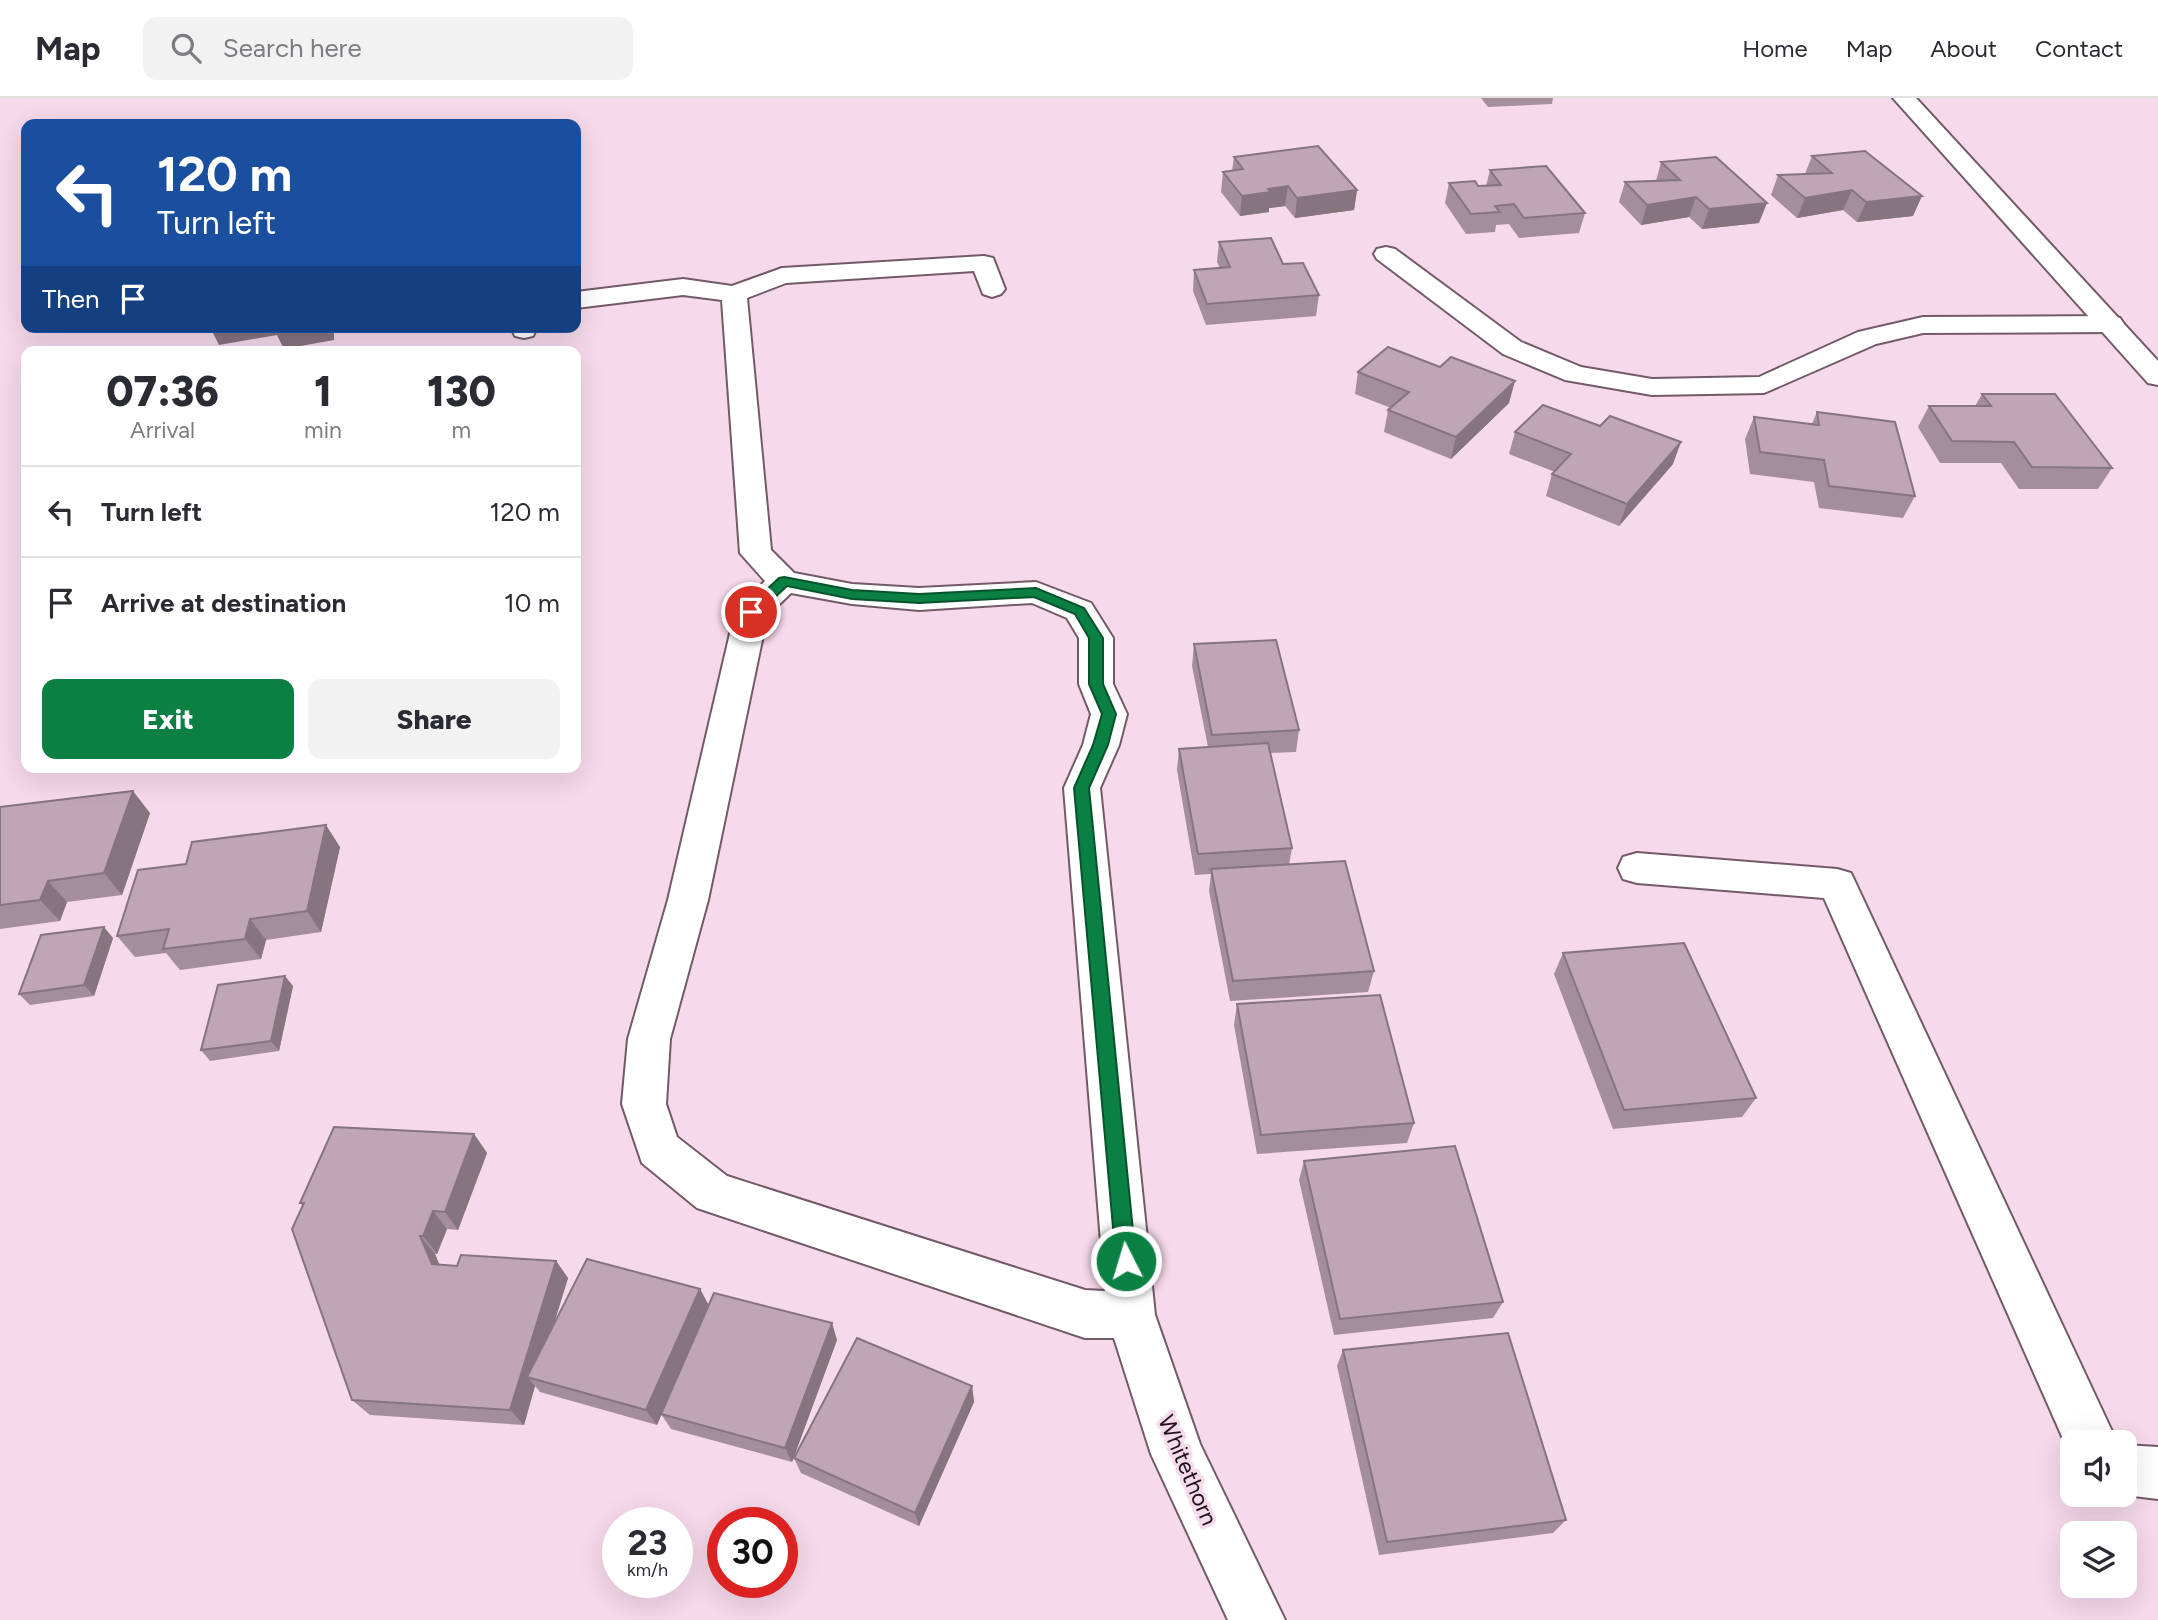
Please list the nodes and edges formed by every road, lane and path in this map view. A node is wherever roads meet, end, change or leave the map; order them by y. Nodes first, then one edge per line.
1 (1904, 98) edge
2 (1386, 254) dead end
3 (992, 289) dead end
4 (734, 294) junction
5 (581, 299) edge
6 (2111, 324) junction
7 (2158, 377) edge
8 (784, 581) junction
9 (1637, 868) dead end
10 (1131, 1315) junction
11 (2086, 1430) edge
12 (2137, 1472) edge
13 (2158, 1473) edge
14 (1257, 1620) edge

1 - 6 street
2 - 6 street
3 - 4 street
4 - 5 street
4 - 8 street
6 - 7 street
8 - 10 street, Whitethorn
8 - 10 street
9 - 11 street
10 - 14 street, Whitethorn
12 - 13 street

